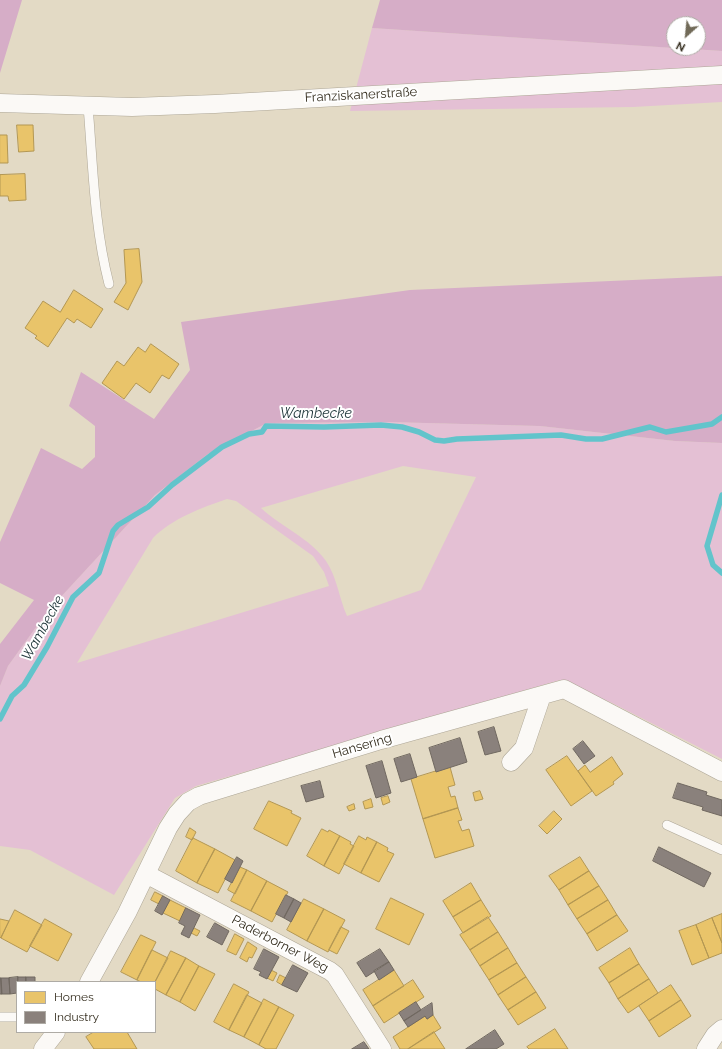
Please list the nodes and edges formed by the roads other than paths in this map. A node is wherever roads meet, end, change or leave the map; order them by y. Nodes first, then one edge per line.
1 (722, 75) edge
2 (0, 103) edge
3 (88, 106) junction
4 (109, 284) dead end
5 (542, 695) junction
6 (511, 762) dead end
7 (722, 772) edge
8 (667, 825) dead end
9 (722, 850) edge
10 (146, 874) junction
11 (90, 981) edge
12 (0, 1017) edge
13 (16, 1017) edge
14 (722, 1029) edge
15 (55, 1033) edge
16 (44, 1049) edge
17 (382, 1049) edge
18 (706, 1049) edge

1 - 3 street, Franziskanerstraße
2 - 3 street, Franziskanerstraße
3 - 4 lane
5 - 6 street
5 - 7 street, Hansering
5 - 10 street, Hansering
8 - 9 lane
10 - 11 street, Hansering
10 - 17 street, Paderborner Weg
12 - 13 lane
14 - 18 street
15 - 16 street

